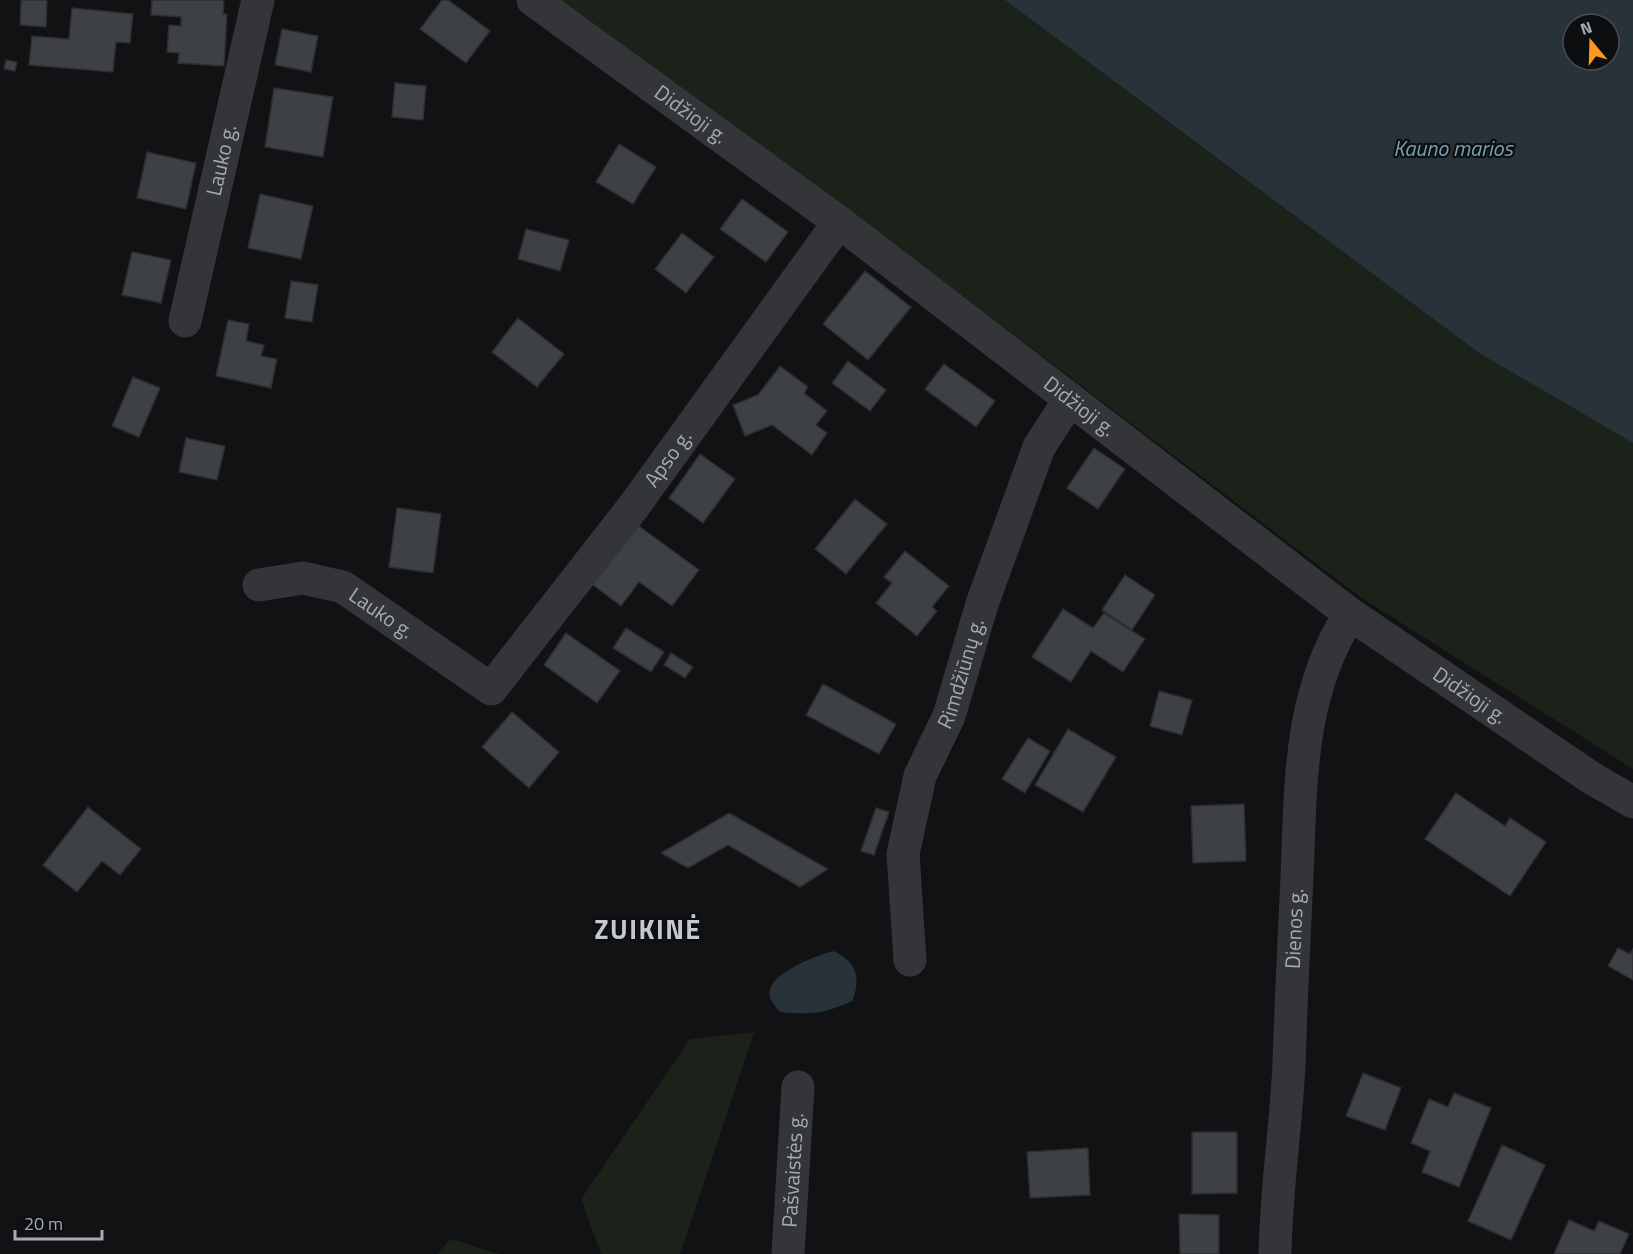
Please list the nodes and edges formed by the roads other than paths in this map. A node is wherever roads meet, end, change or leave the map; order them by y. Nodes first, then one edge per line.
1 (258, 0) edge
2 (533, 0) edge
3 (839, 222) junction
4 (185, 321) dead end
5 (1070, 399) junction
6 (259, 585) dead end
7 (1350, 614) junction
8 (491, 690) joint
9 (1633, 802) edge
10 (910, 960) dead end
11 (798, 1087) dead end
12 (788, 1254) edge
13 (1275, 1254) edge

1 - 4 street, Lauko g.
2 - 3 street, Didžioji g.
3 - 5 street, Didžioji g.
3 - 8 street, Apso g.
5 - 7 street, Didžioji g.
5 - 10 street, Rimdžiūnų g.
6 - 8 street, Lauko g.
7 - 9 street, Didžioji g.
7 - 13 street, Dienos g.
11 - 12 street, Pašvaistės g.

